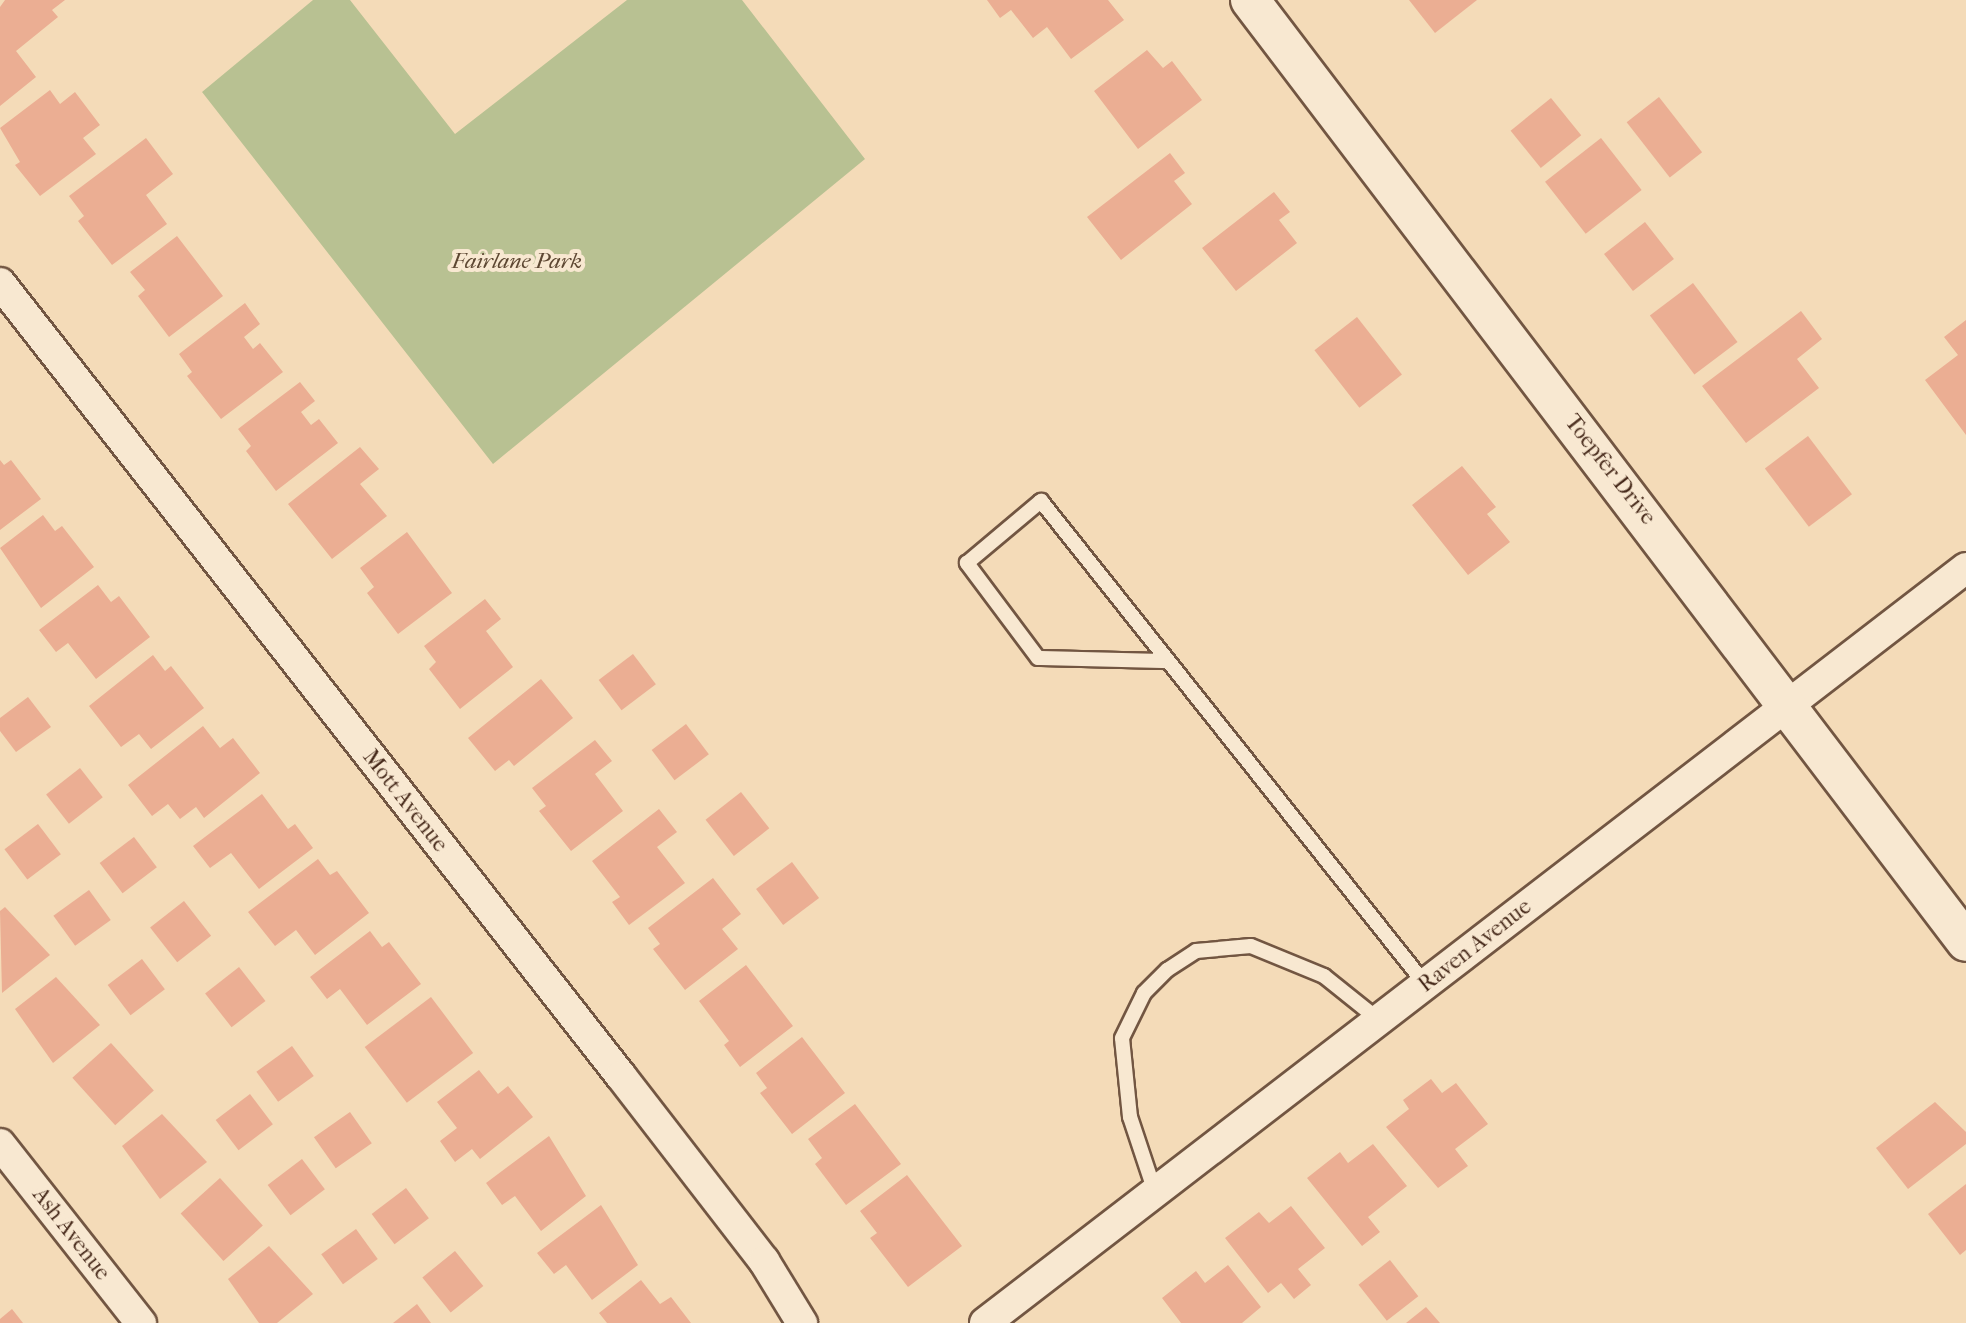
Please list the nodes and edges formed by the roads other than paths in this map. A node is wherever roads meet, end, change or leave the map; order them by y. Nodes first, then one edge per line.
1 (1250, 0) edge
2 (0, 283) edge
3 (1966, 568) edge
4 (1165, 661) junction
5 (1787, 705) junction
6 (1966, 942) edge
7 (1425, 984) junction
8 (1379, 1020) junction
9 (0, 1144) edge
10 (1155, 1192) junction
11 (141, 1323) edge
12 (802, 1323) edge
13 (985, 1323) edge

1 - 5 street, Toepfer Drive
2 - 12 street, Mott Avenue
3 - 5 street, Raven Avenue
4 - 4 lane
4 - 7 lane
5 - 6 street, Toepfer Drive
5 - 7 street, Raven Avenue
7 - 8 street, Raven Avenue
8 - 10 street, Raven Avenue
8 - 10 lane
9 - 11 street, Ash Avenue
10 - 13 street, Raven Avenue

